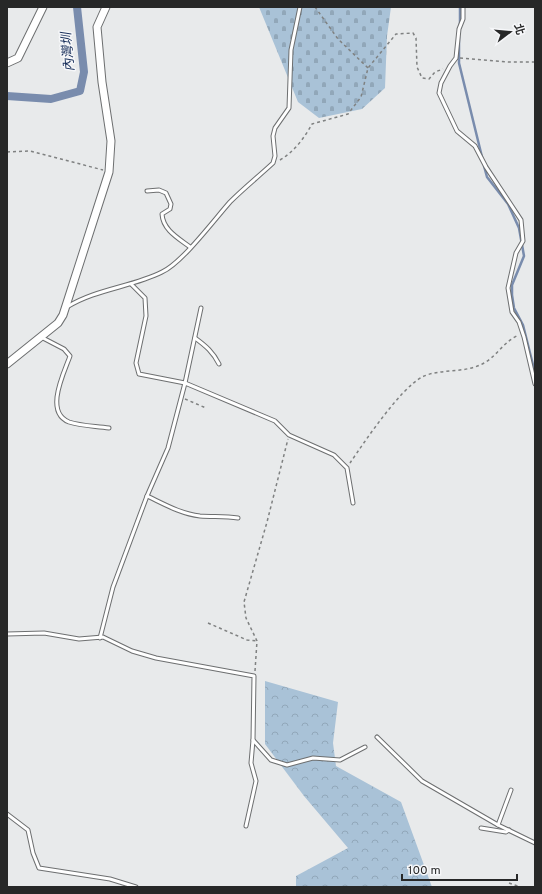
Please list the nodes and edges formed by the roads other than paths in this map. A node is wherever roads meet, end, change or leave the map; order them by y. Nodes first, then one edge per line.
1 (43, 7) edge
2 (106, 7) edge
3 (300, 7) edge
4 (463, 7) edge
5 (7, 64) edge
6 (147, 191) dead end
7 (190, 247) junction
8 (131, 284) junction
9 (67, 307) junction
10 (201, 308) dead end
11 (41, 337) junction
12 (195, 338) junction
13 (7, 364) edge
14 (219, 364) dead end
15 (185, 383) junction
16 (535, 384) edge
17 (109, 428) dead end
18 (147, 496) junction
19 (353, 503) dead end
20 (238, 518) dead end
21 (7, 634) edge
22 (100, 638) junction
23 (377, 737) dead end
24 (253, 740) junction
25 (365, 748) dead end
26 (511, 790) dead end
27 (7, 814) edge
28 (498, 825) junction
29 (246, 826) dead end
30 (481, 828) dead end
31 (509, 830) junction
32 (535, 843) edge
33 (136, 887) edge

1 - 5 street
2 - 9 street
3 - 7 lane
4 - 16 lane
6 - 7 lane
7 - 8 lane
8 - 9 lane
8 - 15 lane
9 - 11 street
10 - 12 lane
11 - 13 street
11 - 17 lane
12 - 14 lane
12 - 15 lane
15 - 18 lane
15 - 19 lane
18 - 20 lane
18 - 22 lane
21 - 22 lane
22 - 24 lane
23 - 28 lane
24 - 25 lane
24 - 29 lane
26 - 28 lane
27 - 33 lane
28 - 31 lane
30 - 31 lane
31 - 32 lane

